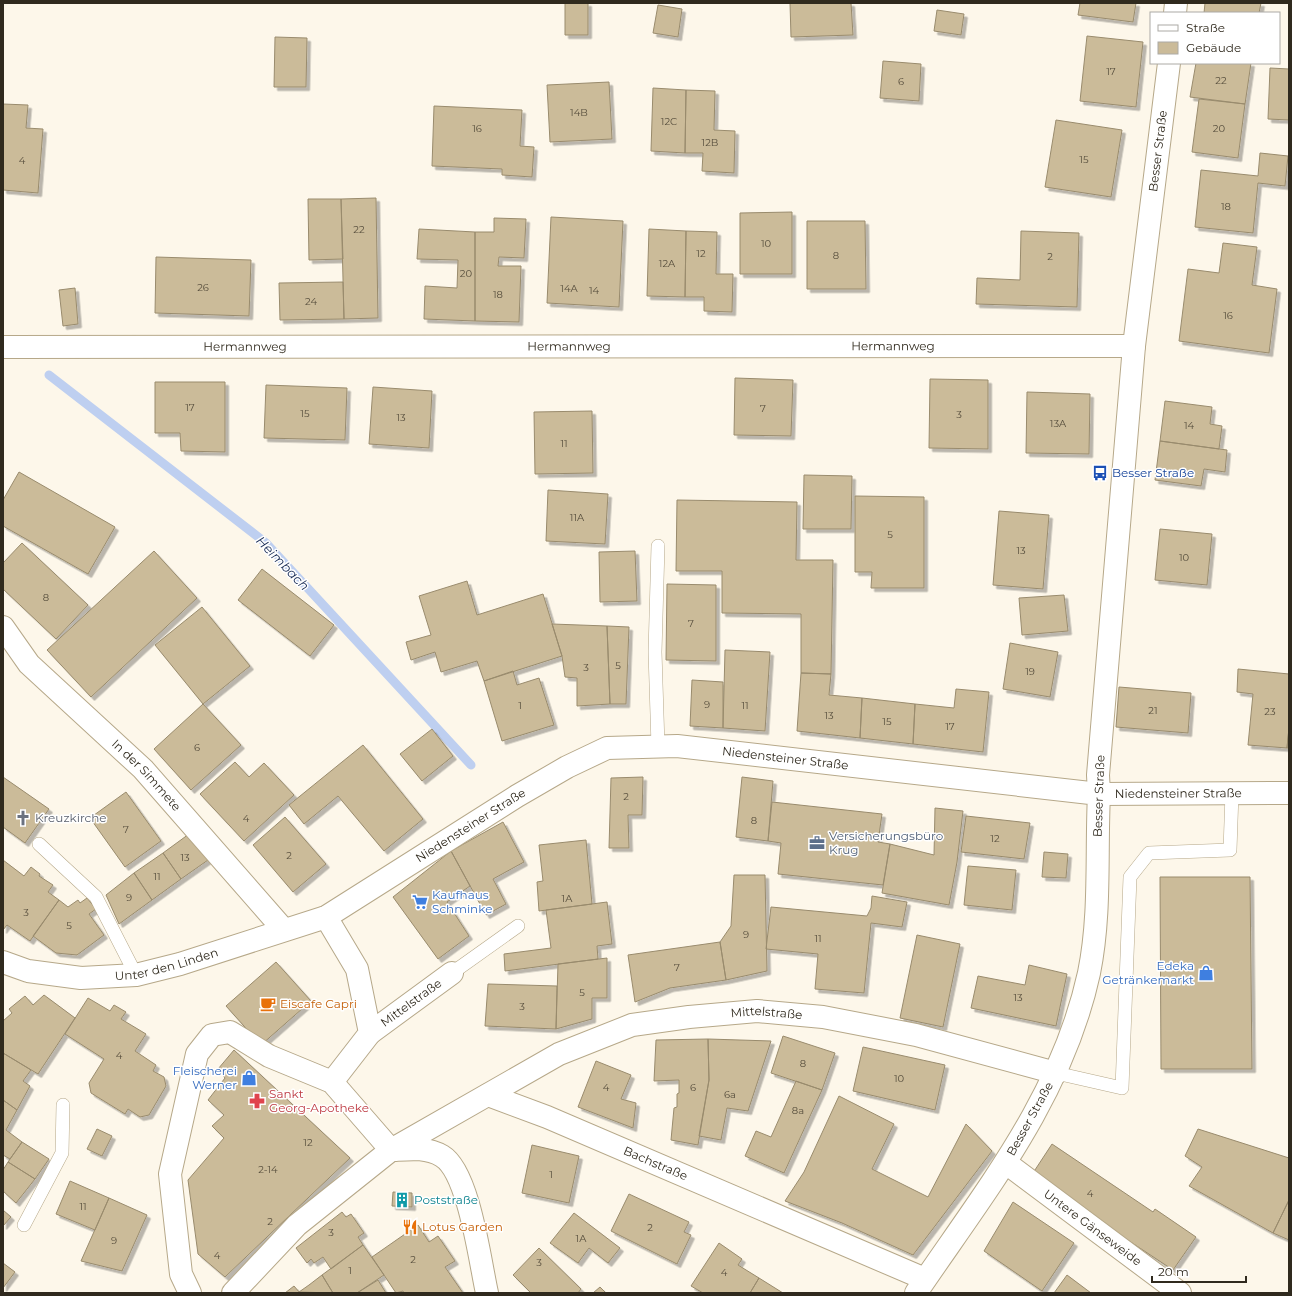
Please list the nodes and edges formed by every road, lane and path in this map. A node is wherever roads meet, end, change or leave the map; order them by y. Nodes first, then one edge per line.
1 (1169, 64) edge
2 (1134, 346) junction
3 (3, 348) edge
4 (658, 546) dead end
5 (3, 627) edge
6 (658, 746) junction
7 (1232, 793) junction
8 (1289, 793) edge
9 (1099, 794) junction
10 (38, 844) dead end
11 (326, 917) junction
12 (518, 926) dead end
13 (284, 930) junction
14 (3, 962) edge
15 (452, 973) joint
16 (136, 975) junction
17 (370, 1033) junction
18 (1056, 1073) junction
19 (332, 1082) junction
20 (488, 1095) junction
21 (63, 1105) dead end
22 (391, 1150) junction
23 (1006, 1163) junction
24 (24, 1224) dead end
25 (920, 1286) edge
26 (190, 1293) edge
27 (233, 1293) edge
28 (486, 1293) edge
29 (1180, 1293) edge

1 - 2 street, Besser Straße
2 - 3 street, Hermannweg
2 - 9 street, Besser Straße
4 - 6 lane
5 - 13 street, In der Simmete
6 - 9 street, Niedensteiner Straße
6 - 11 street, Niedensteiner Straße
7 - 8 street, Niedensteiner Straße
7 - 9 street, Niedensteiner Straße
7 - 18 lane
9 - 18 street, Besser Straße
10 - 16 lane
11 - 13 street, Unter den Linden
11 - 17 street, Mittelstraße
12 - 15 lane
13 - 16 street, Unter den Linden
14 - 16 street, Unter den Linden
15 - 17 street, Mittelstraße
17 - 19 street, Mittelstraße
18 - 20 street, Mittelstraße
18 - 23 street, Besser Straße
19 - 22 street
19 - 26 street
20 - 22 street
20 - 25 street, Bachstraße
21 - 24 lane
22 - 27 street
22 - 28 street
23 - 25 street, Besser Straße
23 - 29 street, Untere Gänseweide

